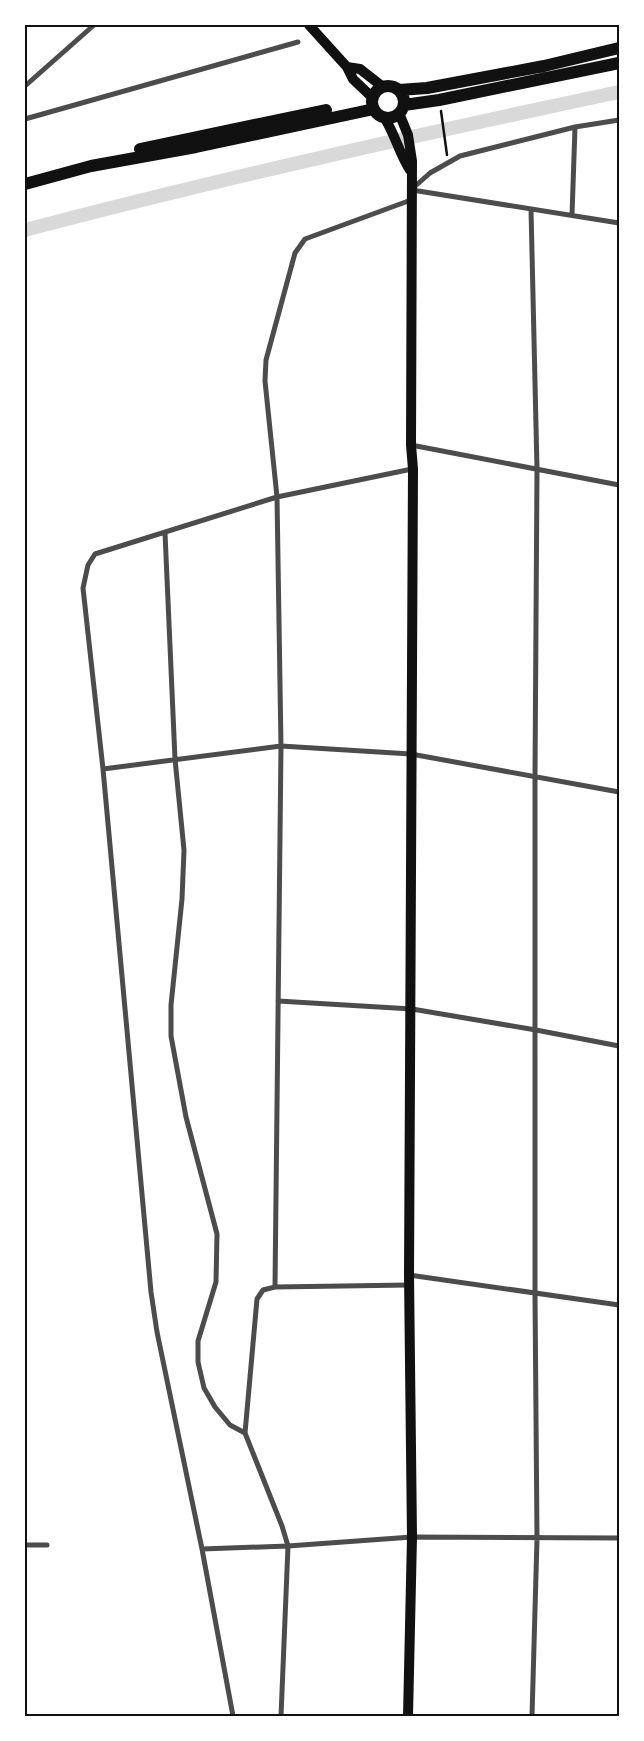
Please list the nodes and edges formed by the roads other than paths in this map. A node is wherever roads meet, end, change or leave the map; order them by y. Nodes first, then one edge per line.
1 (94, 25) edge
2 (309, 25) edge
3 (298, 42) dead end
4 (619, 48) edge
5 (619, 64) edge
6 (347, 67) junction
7 (25, 86) edge
8 (383, 86) junction
9 (399, 90) junction
10 (376, 106) junction
11 (402, 109) junction
12 (25, 119) edge
13 (619, 120) edge
14 (575, 127) junction
15 (410, 170) junction
16 (25, 176) edge
17 (25, 184) edge
18 (411, 195) junction
19 (531, 209) junction
20 (572, 215) junction
21 (619, 222) edge
22 (412, 445) junction
23 (413, 469) junction
24 (537, 469) junction
25 (619, 485) edge
26 (277, 497) junction
27 (166, 533) junction
28 (281, 746) junction
29 (411, 754) junction
30 (175, 759) junction
31 (103, 769) junction
32 (535, 776) junction
33 (619, 792) edge
34 (278, 1001) junction
35 (412, 1010) junction
36 (536, 1030) junction
37 (619, 1046) edge
38 (409, 1280) junction
39 (275, 1287) junction
40 (535, 1294) junction
41 (619, 1305) edge
42 (245, 1433) junction
43 (412, 1537) junction
44 (619, 1538) edge
45 (537, 1539) junction
46 (25, 1544) edge
47 (47, 1545) dead end
48 (288, 1546) junction
49 (202, 1549) junction
50 (233, 1716) edge
51 (282, 1716) edge
52 (408, 1716) edge
53 (532, 1716) edge

1 - 7 street
2 - 6 main road
3 - 12 street
4 - 9 main road
5 - 11 main road
6 - 8 main road
6 - 10 main road
8 - 9 main road
8 - 10 main road
9 - 11 main road
10 - 11 main road
10 - 15 main road
10 - 16 main road
10 - 17 main road
11 - 15 main road
13 - 14 street
14 - 18 street
14 - 20 street
15 - 18 main road
18 - 19 street
18 - 22 main road
18 - 26 street
19 - 20 street
19 - 24 street
20 - 21 street
22 - 23 main road
22 - 24 street
23 - 26 street
23 - 29 main road
24 - 25 street
24 - 32 street
26 - 27 street
26 - 28 street
27 - 30 street
27 - 31 street
28 - 29 street
28 - 30 street
28 - 34 street
29 - 32 street
29 - 35 main road
30 - 31 street
30 - 42 street
31 - 49 street
32 - 33 street
32 - 36 street
34 - 35 street
34 - 39 street
35 - 36 street
35 - 38 main road
36 - 37 street
36 - 40 street
38 - 39 street
38 - 40 street
38 - 43 main road
39 - 42 street
40 - 41 street
40 - 45 street
42 - 48 street
43 - 45 street
43 - 48 street
43 - 52 main road
44 - 45 street
45 - 53 street
46 - 47 street
48 - 49 street
48 - 51 street
49 - 50 street

